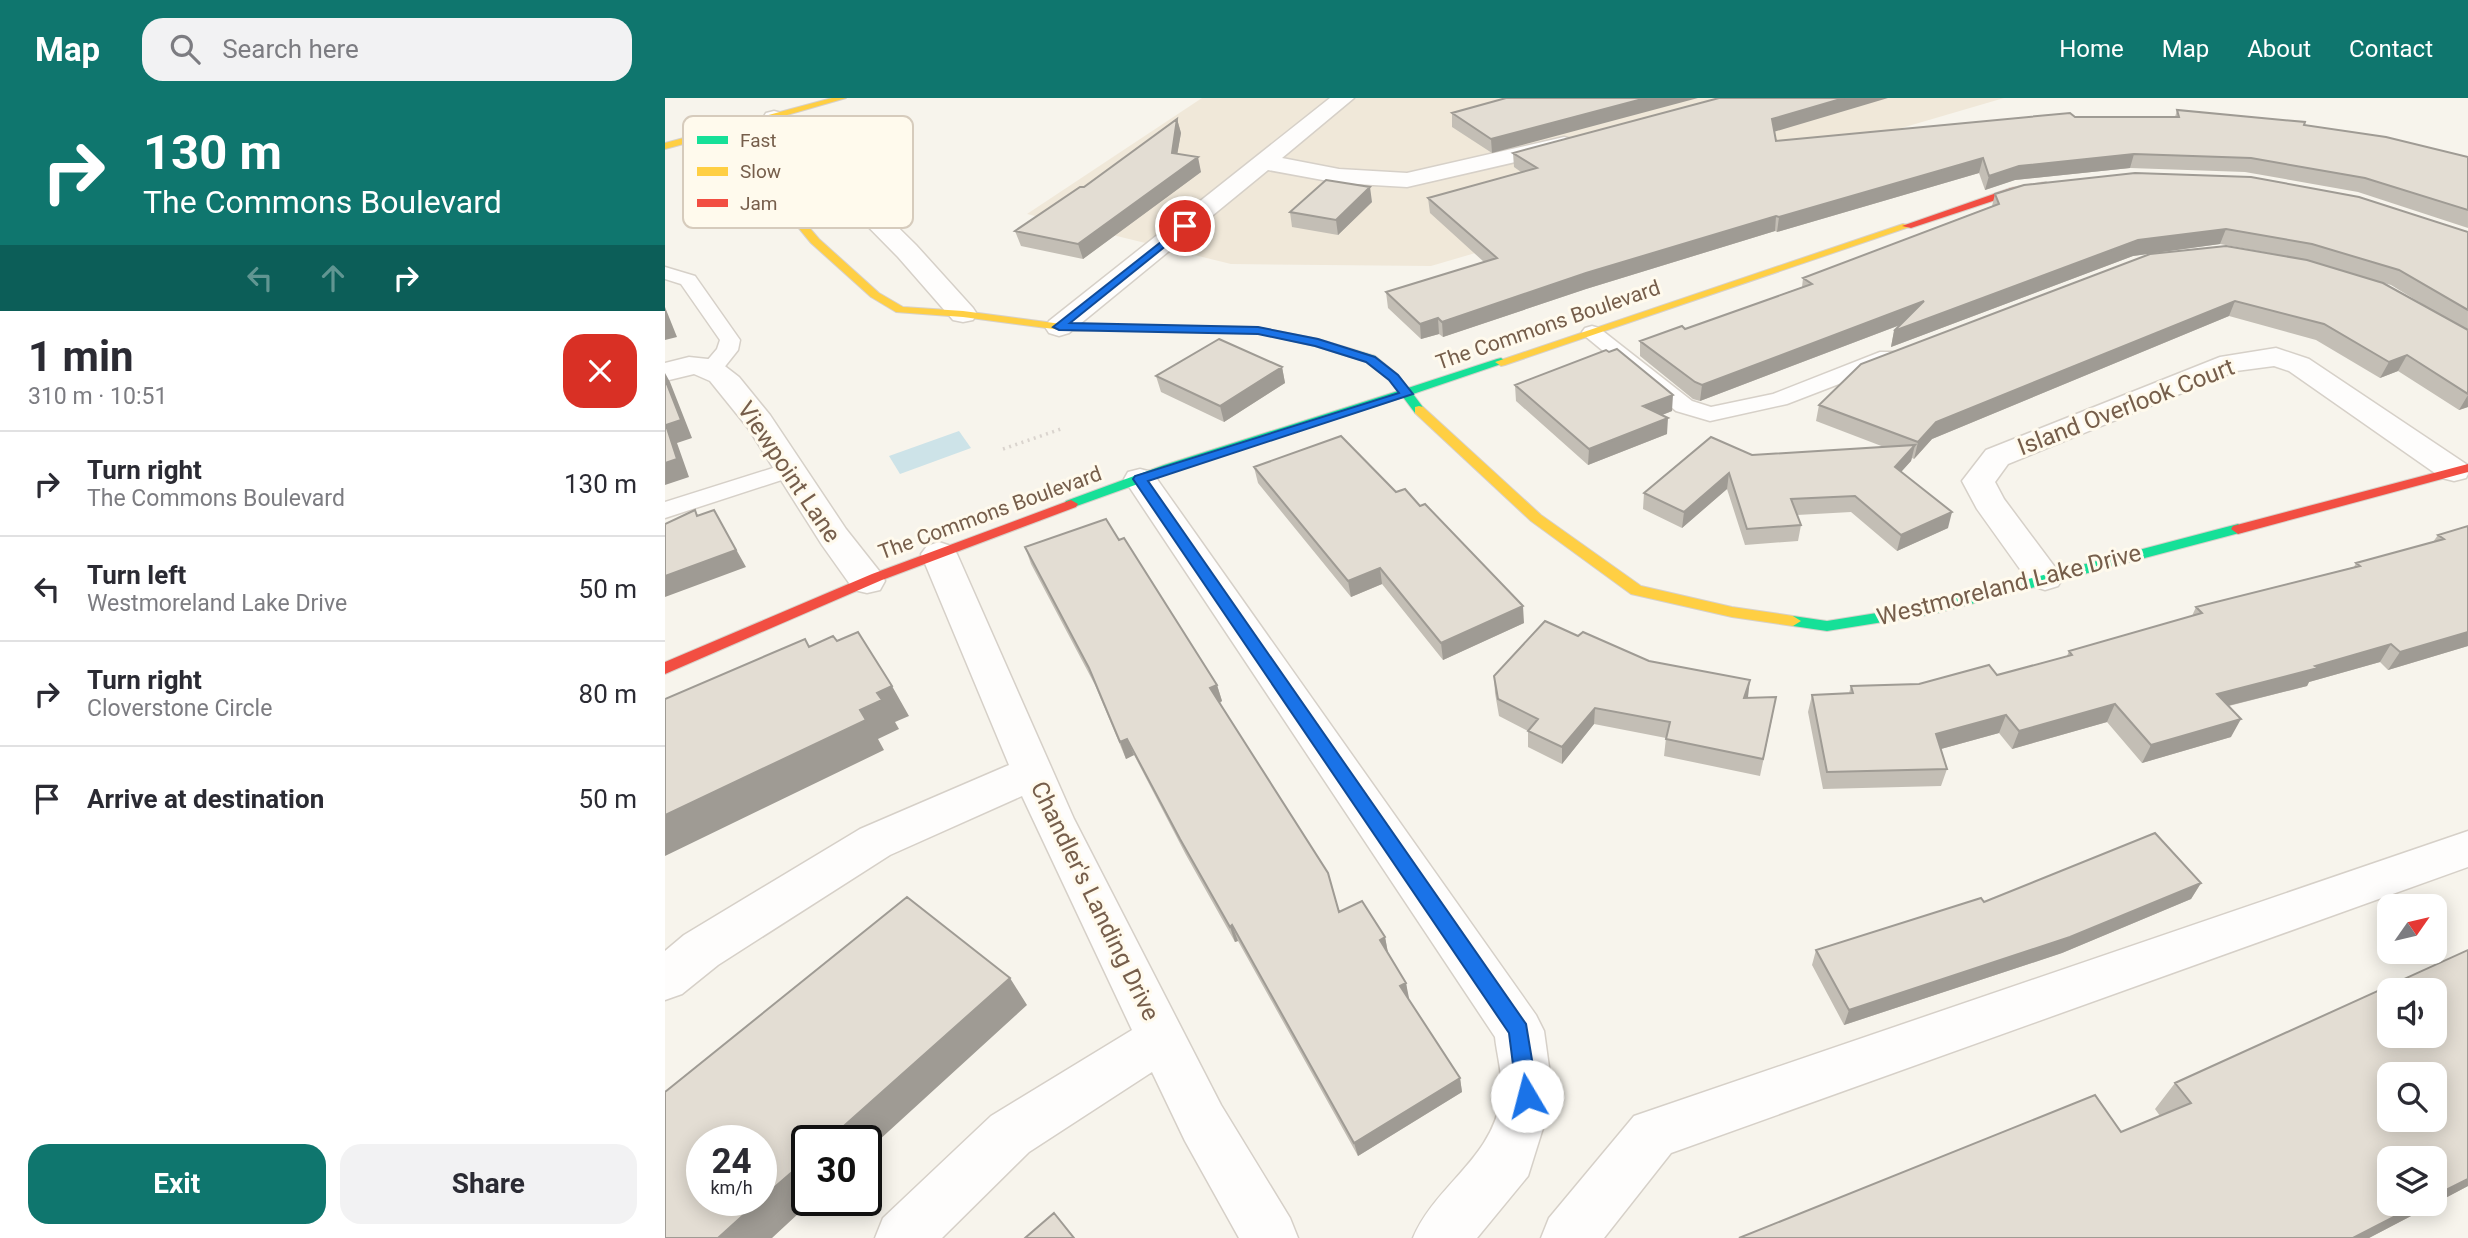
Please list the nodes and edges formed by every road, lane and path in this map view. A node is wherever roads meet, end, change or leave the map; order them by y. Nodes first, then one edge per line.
1 (842, 98) edge
2 (1343, 98) edge
3 (780, 116) edge
4 (1580, 140) edge
5 (683, 142) edge
6 (665, 146) edge
7 (1264, 162) junction
8 (2061, 182) edge
9 (803, 228) edge
10 (884, 228) edge
11 (665, 272) edge
12 (964, 314) junction
13 (1059, 327) junction
14 (1592, 332) junction
15 (1903, 352) edge
16 (712, 369) junction
17 (665, 372) edge
18 (1407, 394) junction
19 (1061, 429) dead end
20 (1003, 449) dead end
21 (792, 469) junction
22 (2461, 470) edge
23 (1140, 479) junction
24 (665, 510) edge
25 (939, 554) junction
26 (2045, 578) junction
27 (867, 581) junction
28 (665, 668) edge
29 (1033, 773) junction
30 (2468, 849) edge
31 (665, 979) edge
32 (1161, 1039) junction
33 (903, 1238) edge
34 (1270, 1238) edge
35 (1441, 1238) edge
36 (1569, 1238) edge

1 - 3 street
2 - 7 street
4 - 7 street
5 - 6 street
7 - 13 street
8 - 14 street, The Commons Boulevard
9 - 12 street, Westmoreland Lake Drive
10 - 12 street
11 - 16 lane
12 - 13 street, Westmoreland Lake Drive
13 - 18 street, Westmoreland Lake Drive
14 - 15 lane
14 - 18 street, The Commons Boulevard
16 - 17 street
16 - 21 street, Viewpoint Lane
18 - 23 street, The Commons Boulevard
18 - 26 street, Westmoreland Lake Drive
19 - 20 path
21 - 24 lane
21 - 27 street, Viewpoint Lane
22 - 26 street, Westmoreland Lake Drive
22 - 26 street, Island Overlook Court
23 - 25 street, The Commons Boulevard
23 - 35 street
25 - 27 street, The Commons Boulevard
25 - 29 street, Chandler's Landing Drive
27 - 28 street, The Commons Boulevard
29 - 31 street
29 - 32 street, Chandler's Landing Drive
30 - 36 street
32 - 33 street
32 - 34 street, Chandler's Landing Drive

